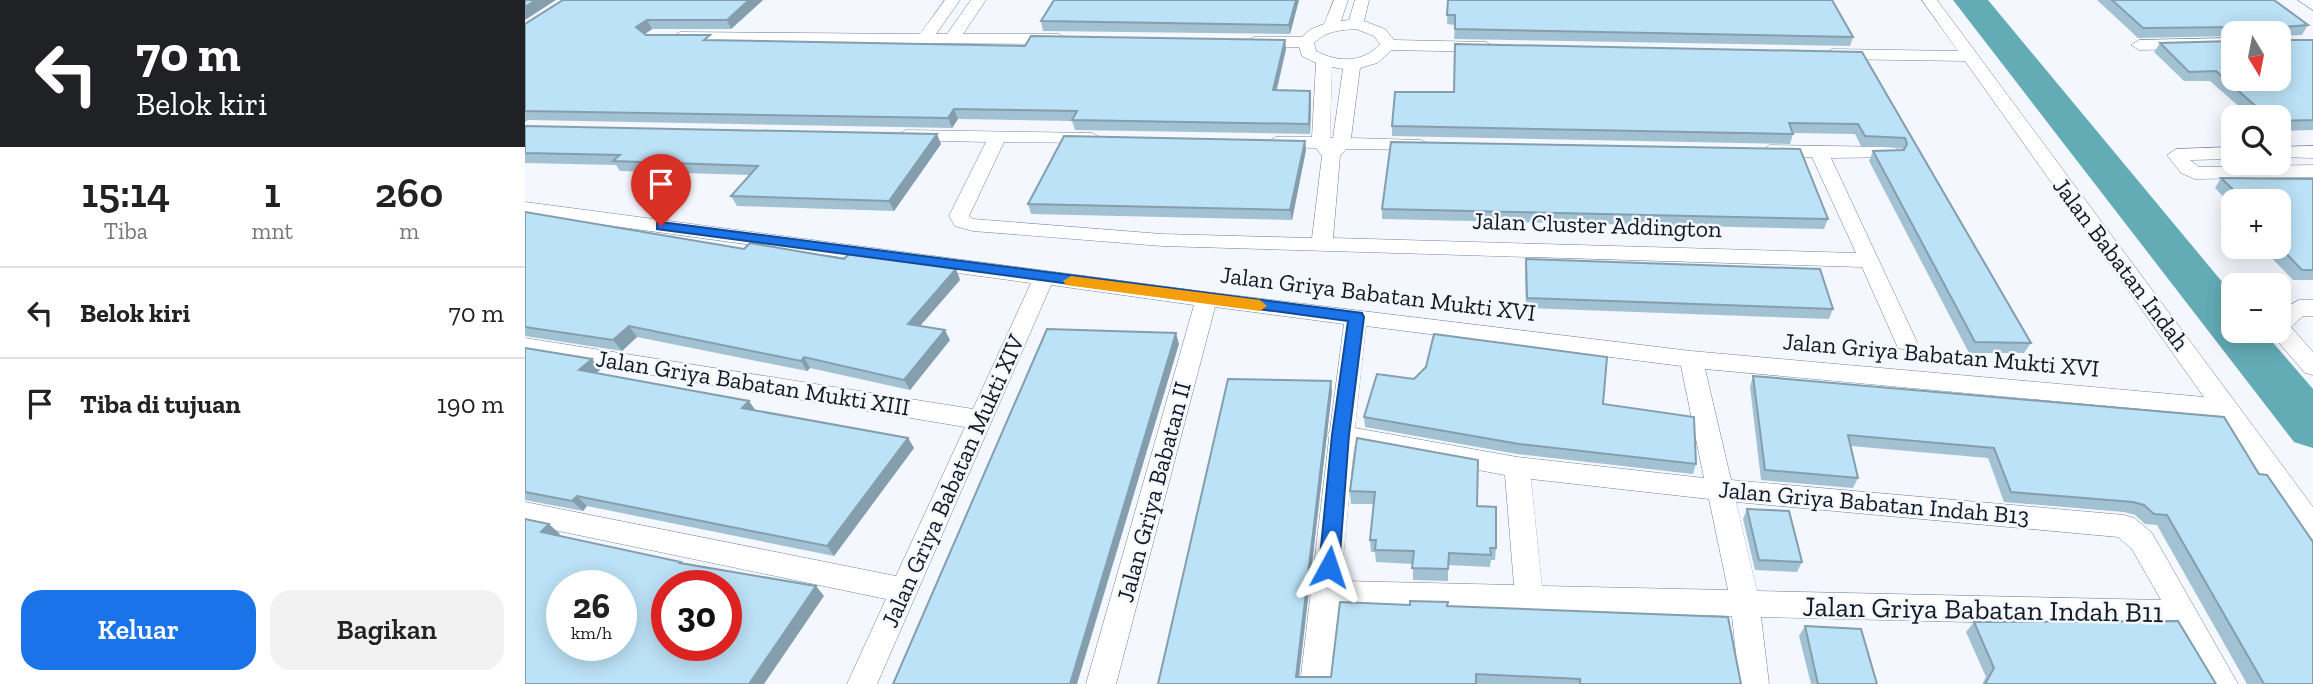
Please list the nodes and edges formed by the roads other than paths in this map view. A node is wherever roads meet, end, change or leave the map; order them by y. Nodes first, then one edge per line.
1 (953, 0) edge
2 (979, 0) edge
3 (1341, 0) edge
4 (1362, 0) edge
5 (1929, 0) edge
6 (2305, 0) edge
7 (2313, 5) edge
8 (1356, 24) junction
9 (1331, 26) junction
10 (666, 37) edge
11 (925, 37) junction
12 (953, 37) junction
13 (1075, 39) edge
14 (1238, 41) edge
15 (1306, 42) junction
16 (2221, 43) edge
17 (1388, 45) junction
18 (2139, 45) dead end
19 (1498, 47) edge
20 (1816, 53) edge
21 (1967, 56) junction
22 (1324, 63) junction
23 (1352, 64) junction
24 (887, 135) edge
25 (997, 137) junction
26 (1105, 139) edge
27 (1254, 142) edge
28 (1436, 145) edge
29 (1331, 147) junction
30 (1750, 151) edge
31 (1819, 152) junction
32 (2291, 152) edge
33 (2313, 152) edge
34 (1892, 153) edge
35 (2221, 153) edge
36 (2291, 172) edge
37 (2313, 172) edge
38 (2221, 173) edge
39 (525, 208) edge
40 (1322, 243) junction
41 (1870, 260) junction
42 (1044, 277) junction
43 (1206, 299) junction
44 (2313, 308) edge
45 (1356, 317) junction
46 (1906, 342) dead end
47 (525, 346) edge
48 (1691, 359) junction
49 (2313, 367) edge
50 (2228, 408) junction
51 (980, 420) junction
52 (1340, 435) junction
53 (1517, 467) junction
54 (1719, 490) junction
55 (525, 513) edge
56 (2313, 528) edge
57 (904, 590) junction
58 (1327, 593) junction
59 (1529, 598) junction
60 (1745, 603) junction
61 (2183, 614) junction
62 (862, 684) edge
63 (1101, 684) edge
64 (1315, 684) edge
65 (1754, 684) edge
66 (2223, 684) edge

1 - 11 street
2 - 12 street
3 - 9 street
4 - 8 street
5 - 21 street, Jalan Babatan Indah
6 - 7 street
8 - 9 street
8 - 17 street
9 - 15 street
10 - 11 street
11 - 12 street
12 - 13 street
14 - 15 street
15 - 22 street
16 - 18 street
17 - 19 street
17 - 23 street
20 - 21 street
21 - 50 street, Jalan Babatan Indah
22 - 23 street
22 - 29 street
23 - 29 street
24 - 25 street
25 - 26 street
25 - 40 street, Jalan Cluster Addington
27 - 29 street
28 - 29 street
29 - 40 street
30 - 31 street
31 - 34 street
31 - 41 street
32 - 33 street
35 - 38 street
36 - 37 street
39 - 42 street, Jalan Griya Babatan Mukti XVI
40 - 41 street, Jalan Cluster Addington
41 - 46 street
42 - 43 street, Jalan Griya Babatan Mukti XVI
42 - 51 street, Jalan Griya Babatan Mukti XIV
43 - 45 street, Jalan Griya Babatan Mukti XVI
43 - 63 street, Jalan Griya Babatan II
44 - 49 street
45 - 48 street, Jalan Griya Babatan Mukti XVI
45 - 52 street
47 - 51 street, Jalan Griya Babatan Mukti XIII
48 - 50 street, Jalan Griya Babatan Mukti XVI
48 - 54 street
50 - 56 street, Jalan Babatan Indah
51 - 57 street, Jalan Griya Babatan Mukti XIV
52 - 53 street, Jalan Griya Babatan Indah B13
52 - 58 street
53 - 54 street, Jalan Griya Babatan Indah B13
53 - 59 street
54 - 60 street
54 - 61 street, Jalan Griya Babatan Indah B13
55 - 57 street
57 - 62 street, Jalan Griya Babatan Mukti XIV
58 - 59 street
58 - 64 street
59 - 60 street
60 - 61 street, Jalan Griya Babatan Indah B11
60 - 65 street
61 - 66 street, Jalan Griya Babatan Indah B11

